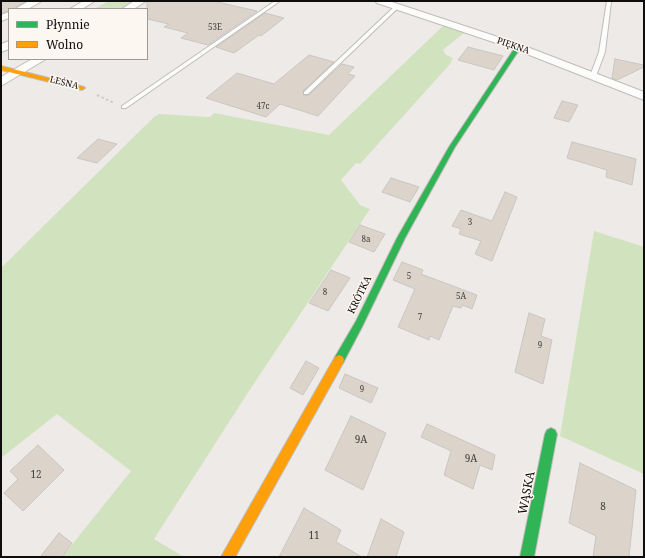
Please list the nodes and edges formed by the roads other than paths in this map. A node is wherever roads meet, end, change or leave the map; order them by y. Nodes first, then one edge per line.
1 (37, 1) edge
2 (90, 1) edge
3 (141, 1) edge
4 (278, 1) edge
5 (380, 1) edge
6 (609, 2) dead end
7 (397, 7) junction
8 (22, 8) edge
9 (77, 8) edge
10 (129, 8) edge
11 (518, 47) junction
12 (38, 60) edge
13 (1, 68) edge
14 (18, 72) junction
15 (593, 76) junction
16 (1, 82) edge
17 (82, 88) road end
18 (306, 94) dead end
19 (644, 96) edge
20 (124, 107) road end
21 (551, 434) dead end
22 (228, 557) edge
23 (527, 557) edge

1 - 8 street
2 - 9 street
3 - 10 street
4 - 20 lane
5 - 7 street, PIĘKNA
6 - 15 lane
7 - 11 street, PIĘKNA
7 - 18 lane
11 - 15 street, PIĘKNA
11 - 22 street, KRÓTKA
12 - 14 street
13 - 14 street, LEŚNA
14 - 16 street
14 - 17 street, LEŚNA
15 - 19 street, PIĘKNA
21 - 23 street, WĄSKA

